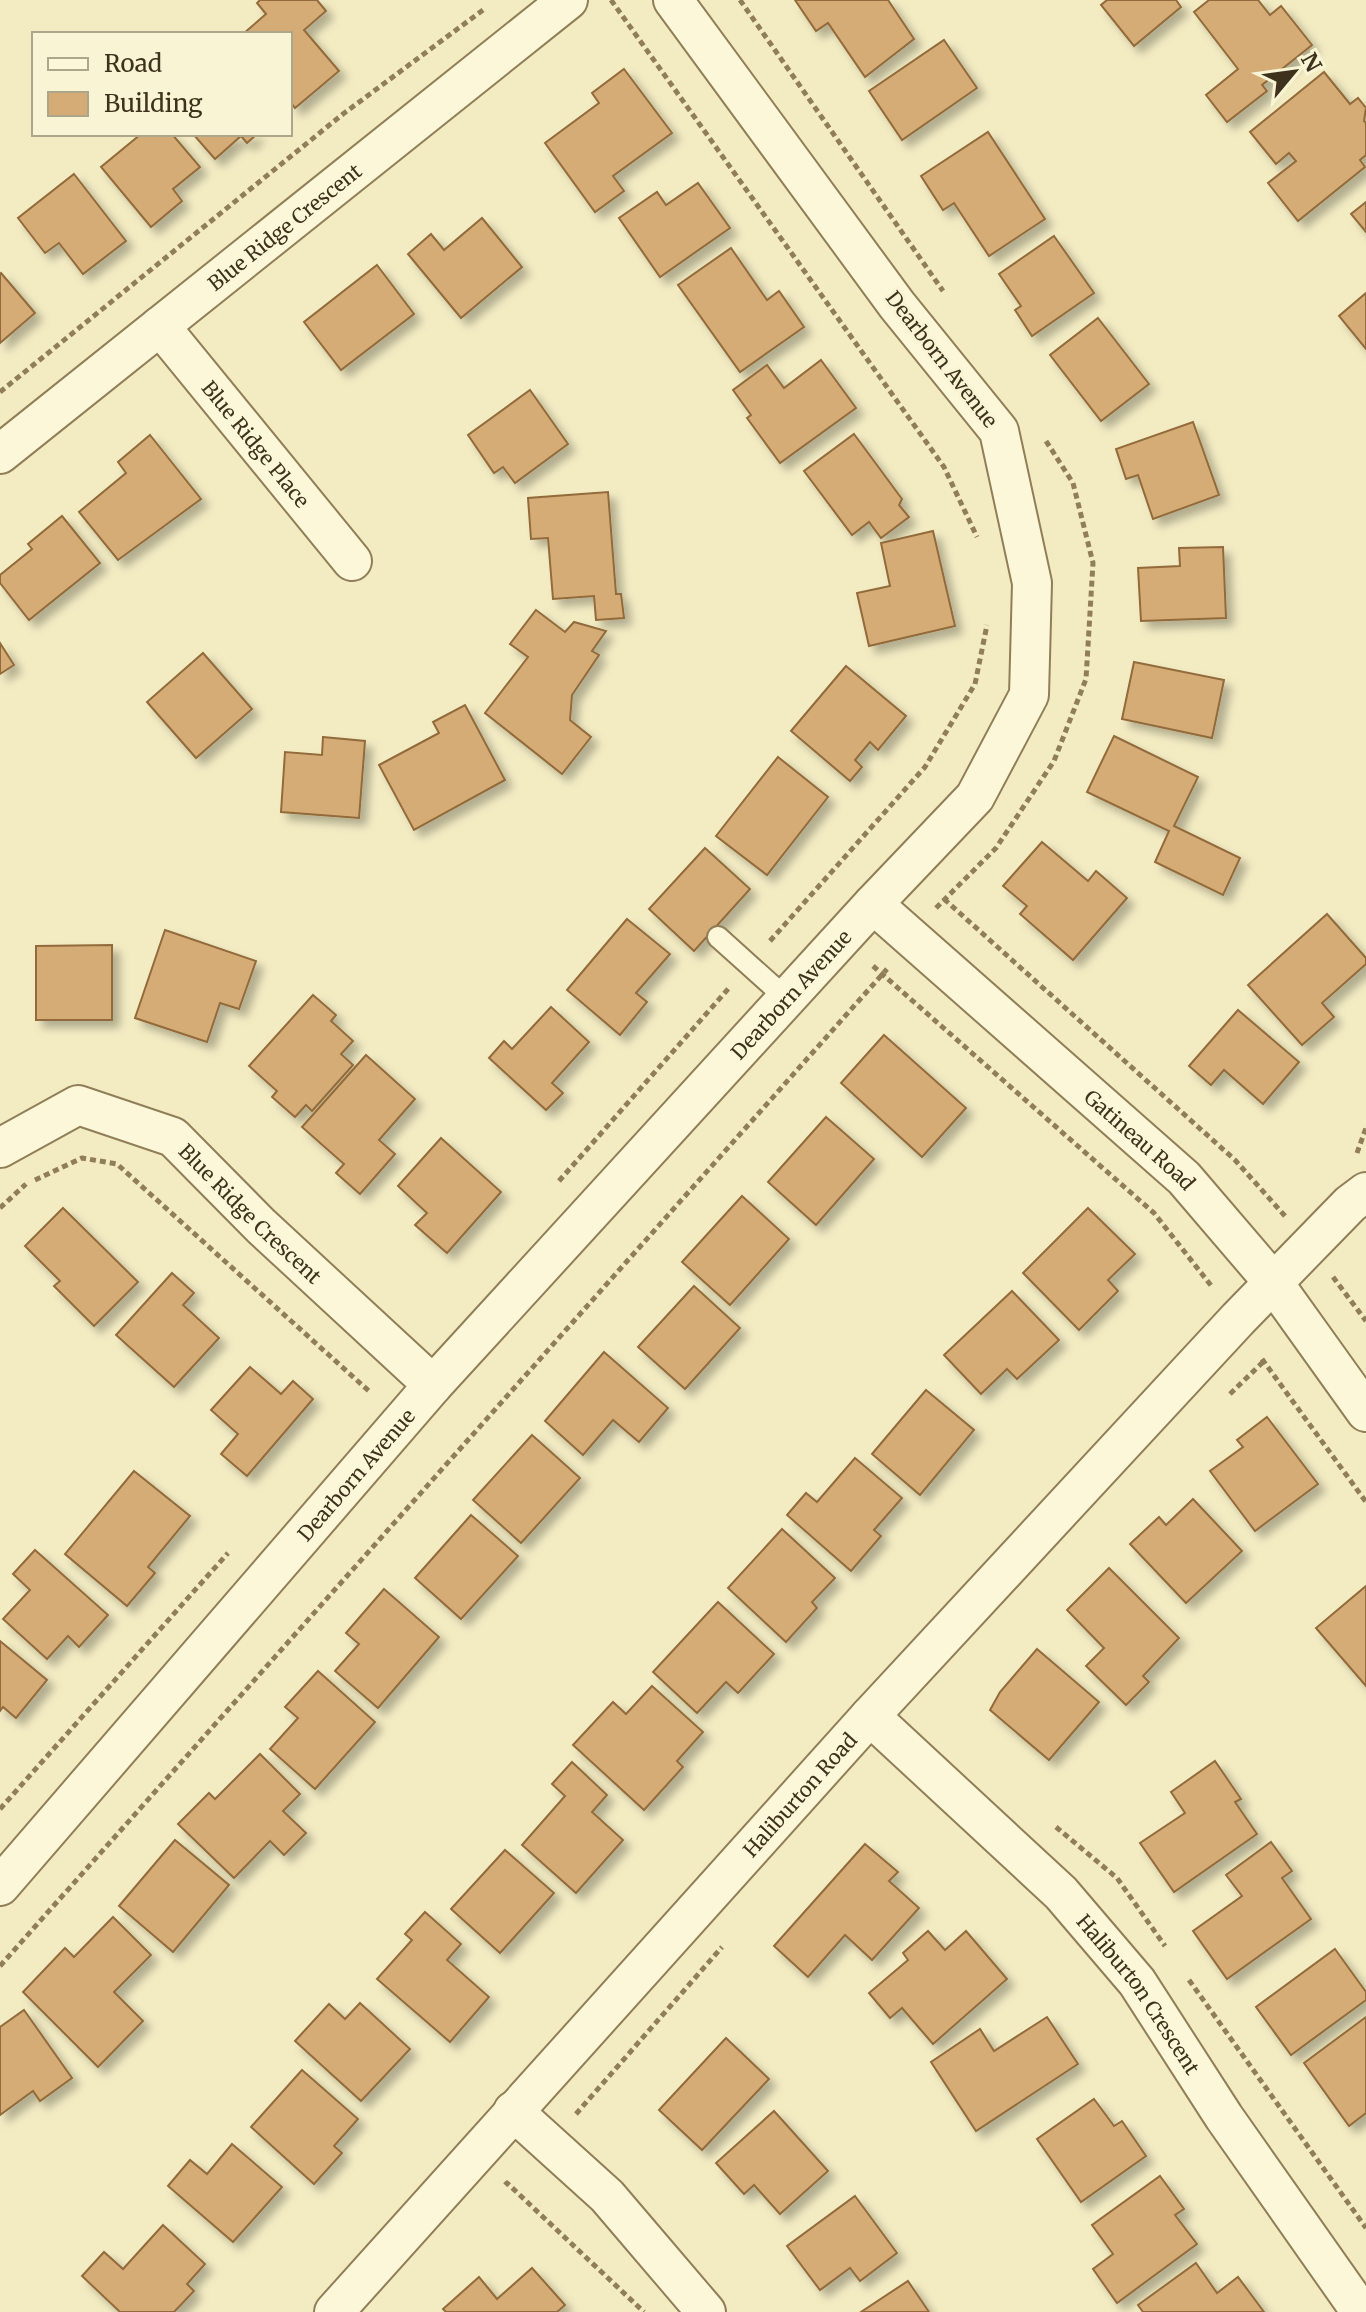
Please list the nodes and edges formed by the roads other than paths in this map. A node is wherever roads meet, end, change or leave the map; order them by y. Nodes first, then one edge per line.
1 (568, 0) edge
2 (673, 0) edge
3 (160, 326) junction
4 (0, 454) edge
5 (352, 561) dead end
6 (873, 904) junction
7 (718, 937) dead end
8 (787, 999) junction
9 (0, 1148) edge
10 (1366, 1192) edge
11 (1273, 1282) junction
12 (433, 1385) junction
13 (1366, 1412) edge
14 (870, 1716) junction
15 (0, 1886) edge
16 (513, 2111) junction
17 (334, 2312) edge
18 (706, 2312) edge
19 (1361, 2312) edge

1 - 3 street, Blue Ridge Crescent
2 - 6 street, Dearborn Avenue
3 - 4 street, Blue Ridge Crescent
3 - 5 street, Blue Ridge Place
6 - 8 street, Dearborn Avenue
6 - 11 street, Gatineau Road
7 - 8 lane
8 - 12 street, Dearborn Avenue
9 - 12 street, Blue Ridge Crescent
10 - 11 street, Haliburton Road
11 - 13 street, Gatineau Road
11 - 14 street, Haliburton Road
12 - 15 street, Dearborn Avenue
14 - 16 street, Haliburton Road
14 - 19 street, Haliburton Crescent
16 - 17 street, Haliburton Road
16 - 18 street

